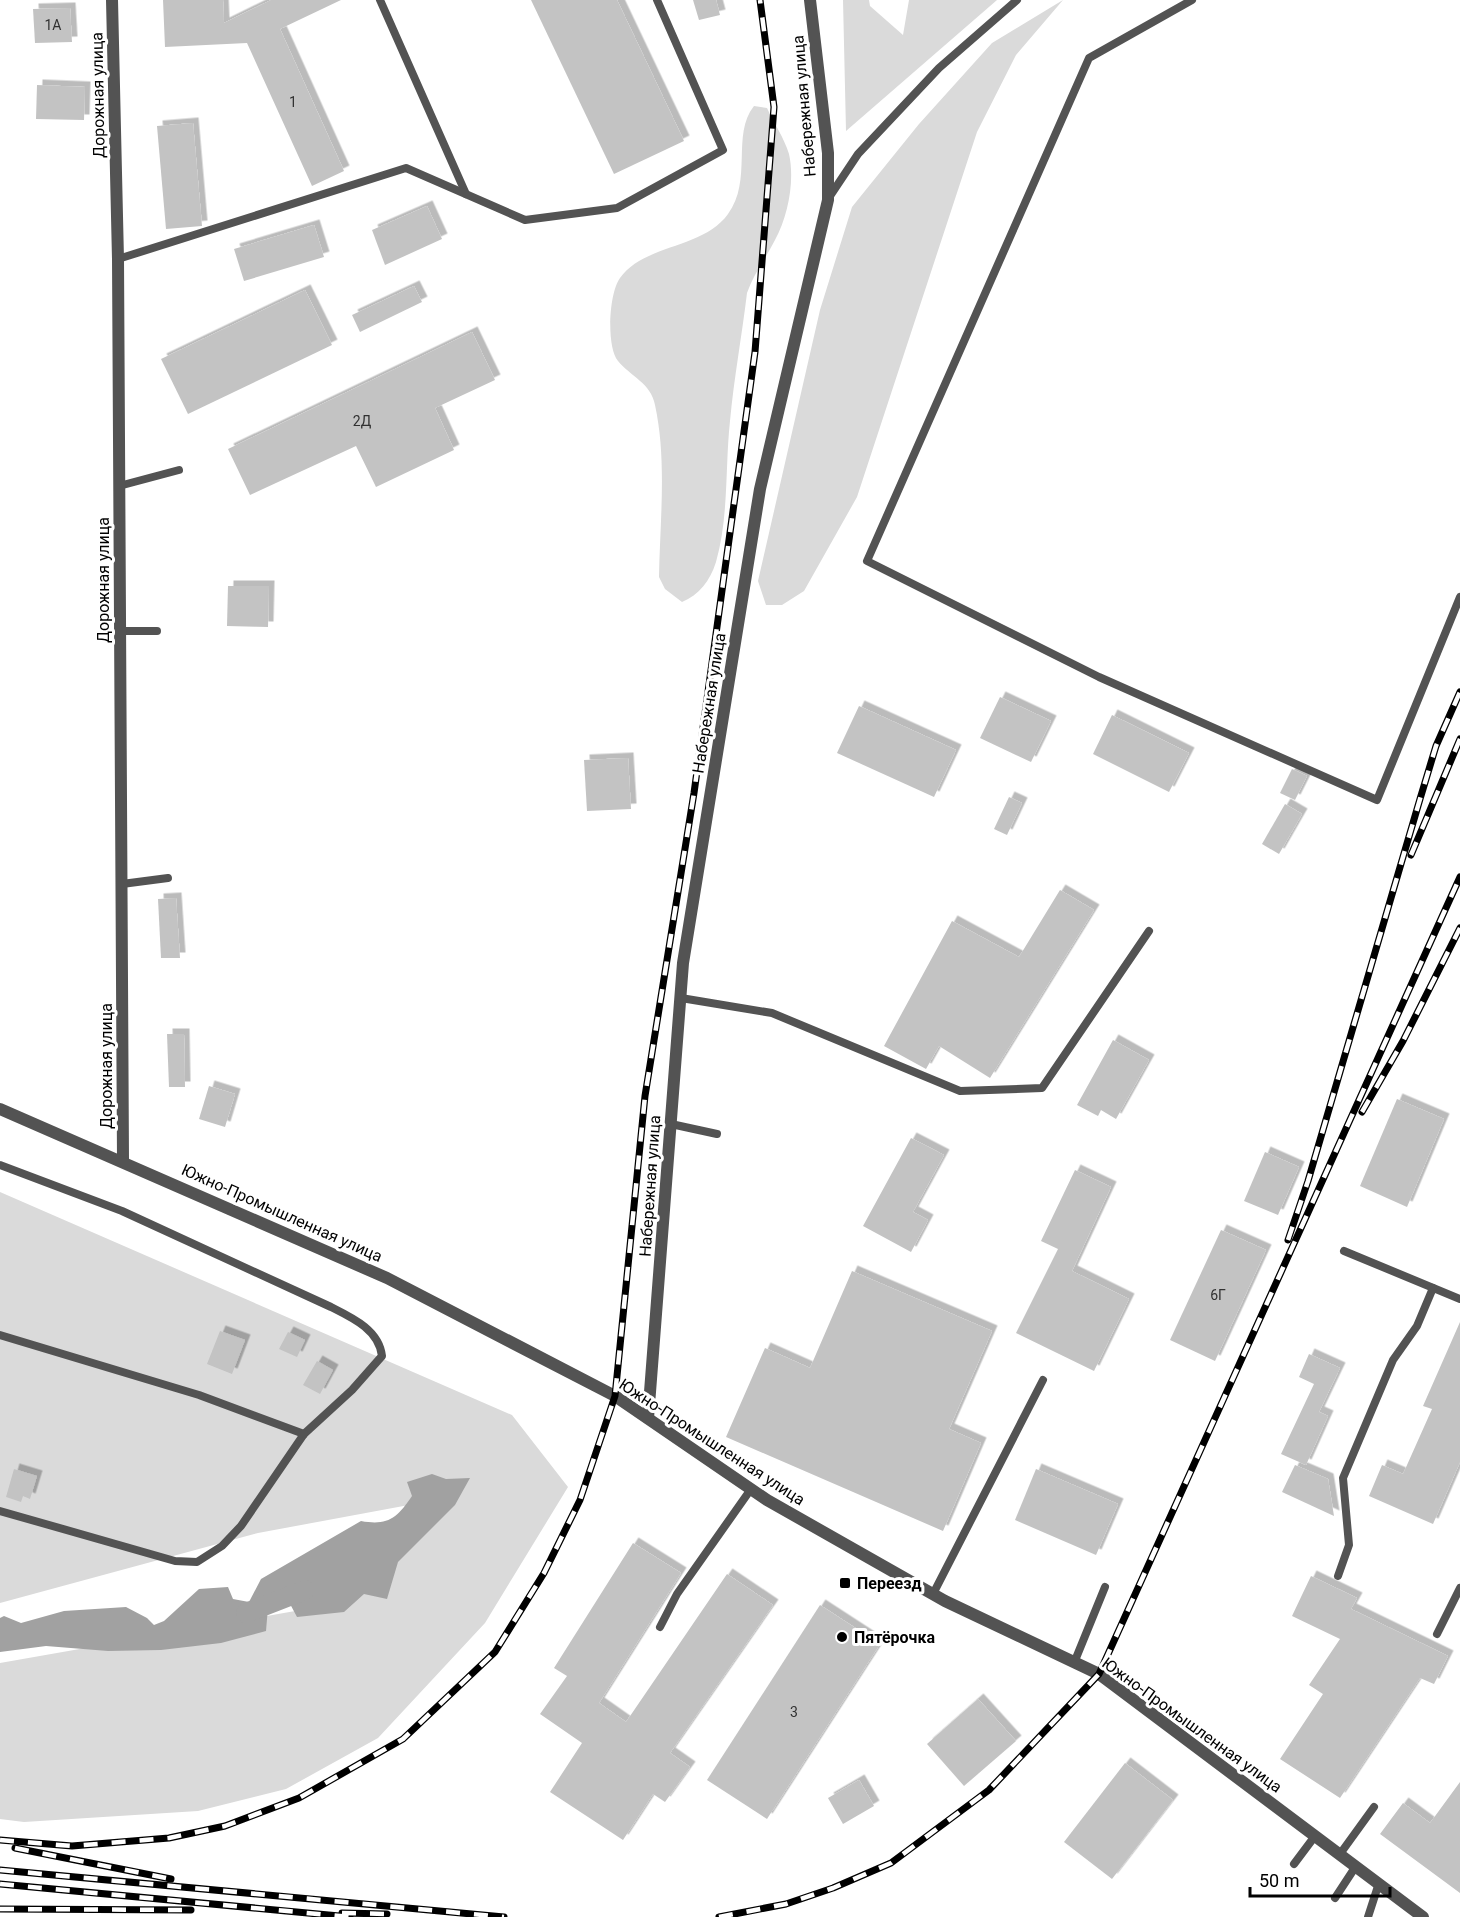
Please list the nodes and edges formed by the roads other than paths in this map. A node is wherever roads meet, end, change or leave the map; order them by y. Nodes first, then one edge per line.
1 (112, 0) edge
2 (380, 0) edge
3 (657, 0) edge
4 (810, 0) edge
5 (1017, 0) edge
6 (1192, 0) edge
7 (466, 194) junction
8 (828, 200) junction
9 (118, 259) junction
10 (178, 470) dead end
11 (119, 486) junction
12 (1460, 597) edge
13 (120, 631) junction
14 (157, 631) dead end
15 (168, 878) dead end
16 (122, 884) junction
17 (1149, 931) dead end
18 (681, 998) junction
19 (0, 1109) edge
20 (671, 1124) junction
21 (717, 1134) dead end
22 (123, 1160) junction
23 (0, 1165) edge
24 (1344, 1251) dead end
25 (1433, 1288) junction
26 (1460, 1299) edge
27 (0, 1335) edge
28 (1042, 1380) dead end
29 (648, 1418) junction
30 (304, 1434) junction
31 (751, 1489) junction
32 (0, 1511) edge
33 (1338, 1576) dead end
34 (1105, 1587) dead end
35 (1460, 1588) edge
36 (933, 1594) junction
37 (660, 1627) dead end
38 (1437, 1634) dead end
39 (1074, 1663) junction
40 (1374, 1807) dead end
41 (1315, 1836) junction
42 (1340, 1854) junction
43 (1294, 1864) dead end
44 (1356, 1866) junction
45 (1379, 1883) junction
46 (1335, 1898) dead end
47 (1368, 1917) edge
48 (1423, 1917) edge

1 - 9 street, Дорожная улица
2 - 7 lane
3 - 7 lane
4 - 8 street, Набережная улица
5 - 8 lane
6 - 12 lane
7 - 9 lane
8 - 18 street, Набережная улица
9 - 11 street, Дорожная улица
10 - 11 lane
11 - 13 street, Дорожная улица
13 - 14 lane
13 - 16 street, Дорожная улица
15 - 16 lane
16 - 22 street, Дорожная улица
17 - 18 lane
18 - 20 street, Набережная улица
19 - 22 street, Южно-Промышленная улица
20 - 21 lane
20 - 29 street, Набережная улица
22 - 29 street, Южно-Промышленная улица
23 - 30 lane
24 - 25 lane
25 - 26 lane
25 - 33 lane
27 - 30 lane
28 - 36 lane
29 - 31 street, Южно-Промышленная улица
30 - 32 lane
31 - 36 street, Южно-Промышленная улица
31 - 37 lane
34 - 39 lane
35 - 38 lane
36 - 39 street, Южно-Промышленная улица
39 - 41 street, Южно-Промышленная улица
40 - 42 lane
41 - 42 street, Южно-Промышленная улица
41 - 43 lane
42 - 44 street, Южно-Промышленная улица
44 - 45 street, Южно-Промышленная улица
44 - 46 lane
45 - 47 lane
45 - 48 street, Южно-Промышленная улица

